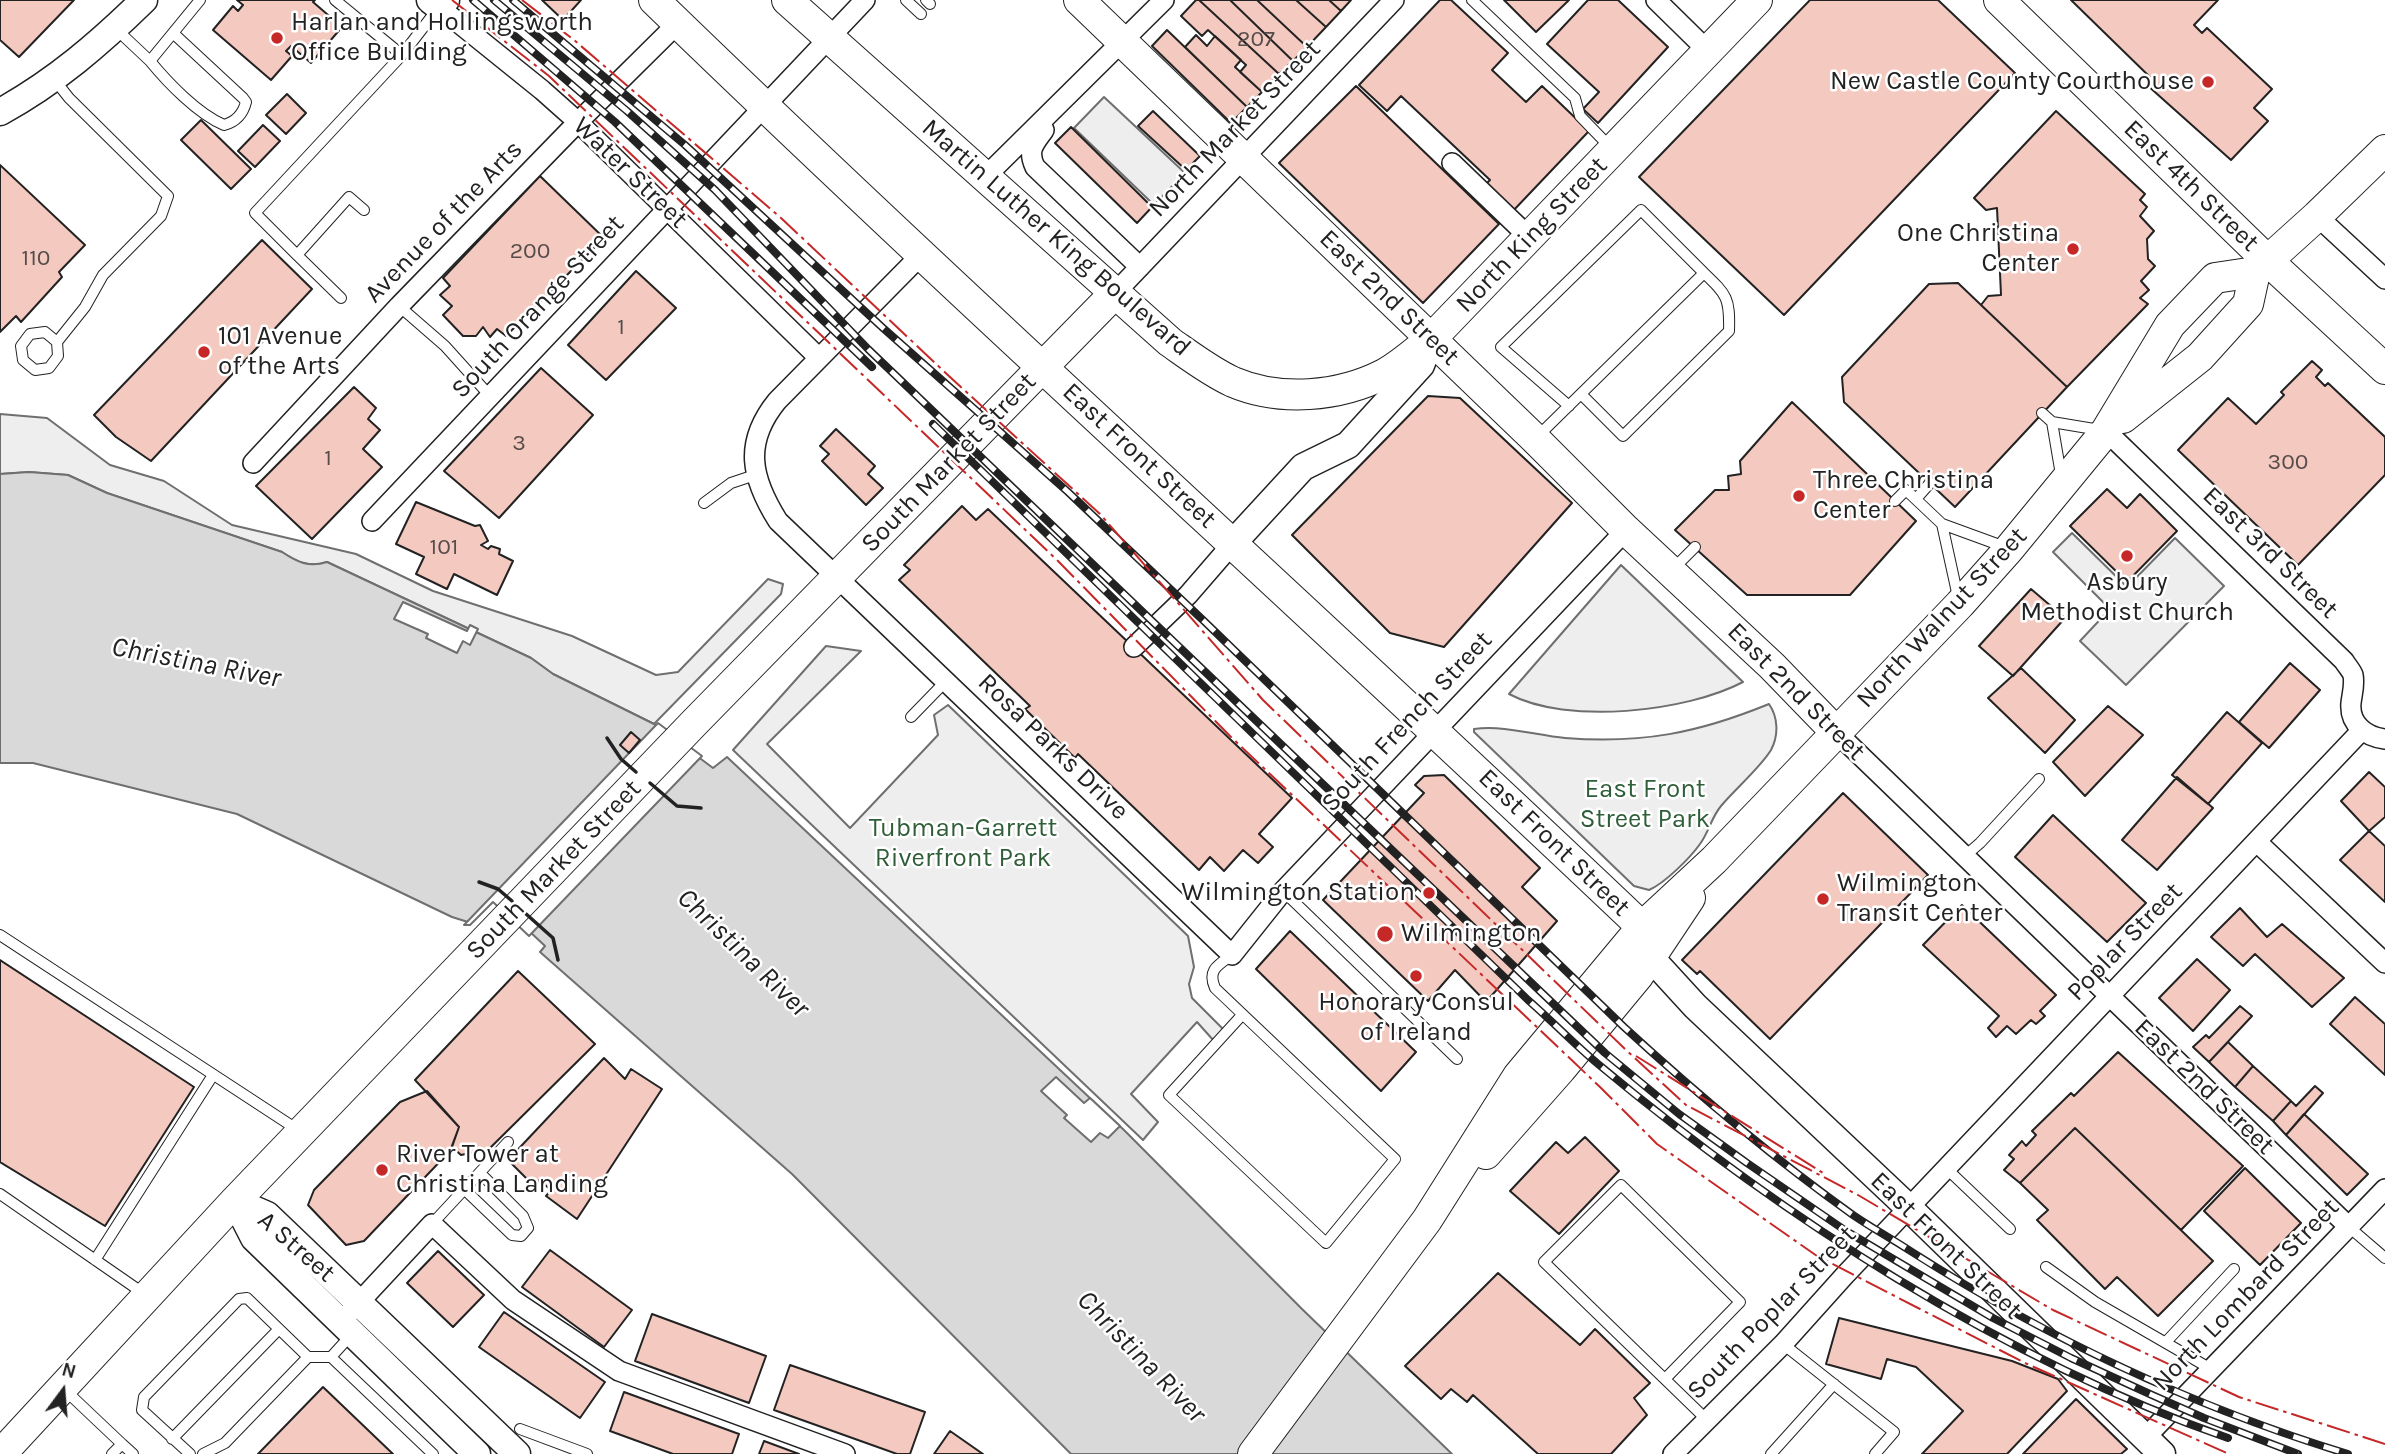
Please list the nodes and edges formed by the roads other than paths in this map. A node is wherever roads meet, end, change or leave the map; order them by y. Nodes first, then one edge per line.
1 (144, 0) edge
2 (200, 0) edge
3 (335, 0) edge
4 (654, 0) edge
5 (787, 0) edge
6 (864, 0) edge
7 (906, 0) edge
8 (1079, 0) edge
9 (1164, 0) edge
10 (1394, 0) edge
11 (1472, 0) edge
12 (1757, 0) edge
13 (1999, 0) edge
14 (1659, 1) edge
15 (439, 2) edge
16 (921, 14) dead end
17 (678, 23) junction
18 (115, 29) junction
19 (173, 33) junction
20 (829, 37) junction
21 (1123, 43) junction
22 (1708, 51) junction
23 (402, 55) junction
24 (150, 61) junction
25 (54, 79) junction
26 (1076, 87) junction
27 (764, 105) junction
28 (0, 112) edge
29 (578, 122) junction
30 (1613, 150) junction
31 (2385, 150) edge
32 (1243, 158) junction
33 (1452, 163) dead end
34 (985, 177) junction
35 (666, 209) junction
36 (363, 210) dead end
37 (2317, 216) junction
38 (1530, 238) junction
39 (922, 254) junction
40 (297, 255) junction
41 (2261, 266) junction
42 (1140, 267) junction
43 (2382, 270) edge
44 (1704, 273) junction
45 (1115, 293) junction
46 (341, 298) dead end
47 (399, 306) junction
48 (1431, 339) junction
49 (57, 342) dead end
50 (819, 358) junction
51 (1043, 367) junction
52 (2385, 369) edge
53 (1581, 394) junction
54 (491, 396) junction
55 (1569, 406) junction
56 (2042, 413) dead end
57 (2052, 422) junction
58 (2106, 431) junction
59 (1535, 439) junction
60 (253, 463) dead end
61 (755, 475) junction
62 (1930, 483) dead end
63 (2063, 483) junction
64 (1916, 499) junction
65 (1895, 501) dead end
66 (704, 503) dead end
67 (372, 521) dead end
68 (1942, 524) junction
69 (1626, 530) junction
70 (1233, 543) junction
71 (1695, 547) dead end
72 (2010, 549) junction
73 (1671, 570) junction
74 (838, 578) junction
75 (1960, 604) junction
76 (1135, 648) dead end
77 (946, 681) junction
78 (911, 716) dead end
79 (1434, 729) junction
80 (2362, 730) junction
81 (1836, 733) junction
82 (2385, 739) edge
83 (2039, 779) dead end
84 (2258, 842) junction
85 (1965, 856) junction
86 (1714, 860) junction
87 (1283, 891) junction
88 (1642, 927) junction
89 (0, 935) edge
90 (1232, 955) junction
91 (1651, 958) junction
92 (2385, 963) edge
93 (2109, 995) junction
94 (1242, 1015) junction
95 (1551, 1058) junction
96 (1457, 1059) dead end
97 (213, 1074) junction
98 (302, 1132) junction
99 (508, 1142) dead end
100 (1947, 1168) junction
101 (480, 1173) junction
102 (464, 1189) junction
103 (2385, 1189) edge
104 (0, 1194) edge
105 (235, 1201) junction
106 (1909, 1209) junction
107 (432, 1224) junction
108 (2348, 1227) junction
109 (2010, 1229) dead end
110 (2385, 1258) edge
111 (95, 1260) junction
112 (2046, 1267) dead end
113 (2234, 1269) dead end
114 (148, 1296) junction
115 (351, 1320) junction
116 (279, 1329) junction
117 (2166, 1342) junction
118 (1783, 1344) junction
119 (307, 1357) junction
120 (331, 1357) junction
121 (2211, 1369) junction
122 (1665, 1379) junction
123 (1834, 1384) junction
124 (63, 1388) junction
125 (1707, 1420) junction
126 (172, 1438) junction
127 (519, 1442) edge
128 (122, 1444) junction
129 (2153, 1448) edge
130 (1, 1454) edge
131 (112, 1454) edge
132 (133, 1454) edge
133 (190, 1454) edge
134 (203, 1454) edge
135 (433, 1454) edge
136 (477, 1454) edge
137 (587, 1454) edge
138 (845, 1454) edge
139 (1252, 1454) edge
140 (1673, 1454) edge
141 (1771, 1454) edge
142 (1875, 1454) edge

1 - 18 street
2 - 19 lane
3 - 23 lane
4 - 17 main road
5 - 20 main road, Martin Luther King Boulevard
6 - 20 street, South Orange Street
7 - 16 lane
8 - 21 main road, East 2nd Street
9 - 21 street
10 - 32 street, North Market Street
11 - 30 lane
12 - 22 main road, North King Street
13 - 41 main road, East 4th Street
14 - 22 street
15 - 23 lane
15 - 29 street, Water Street
17 - 27 main road
17 - 29 street, Avenue of the Arts
18 - 24 lane
18 - 25 street
19 - 24 lane
19 - 24 lane
20 - 27 street, South Orange Street
20 - 34 main road, Martin Luther King Boulevard
21 - 26 street
21 - 32 main road, East 2nd Street
22 - 30 main road, North King Street
23 - 40 lane
25 - 28 street
25 - 49 lane
26 - 34 street
26 - 42 street
27 - 35 street, South Orange Street
27 - 39 main road
29 - 35 street, Water Street
29 - 47 street, Avenue of the Arts
30 - 38 main road, North King Street
31 - 37 main road
32 - 42 street, North Market Street
32 - 48 main road, East 2nd Street
33 - 38 street
34 - 45 main road, Martin Luther King Boulevard
35 - 50 street, Water Street
35 - 54 street, South Orange Street
36 - 40 lane
37 - 41 main road
37 - 43 street
38 - 48 main road, North King Street
39 - 50 street
39 - 51 main road
40 - 46 lane
41 - 52 main road, East 4th Street
41 - 58 main road, North Walnut Street
41 - 58 main road, North Walnut Street
42 - 45 street, North Market Street
44 - 53 lane
44 - 53 lane
44 - 55 lane
45 - 48 main road, Martin Luther King Boulevard
45 - 51 main road, South Market Street
47 - 54 lane
47 - 60 street, Avenue of the Arts
48 - 59 main road, East 2nd Street
48 - 70 street, North King Street
50 - 61 street
51 - 70 main road, East Front Street
51 - 74 main road, South Market Street
53 - 55 lane
54 - 67 street, South Orange Street
55 - 59 lane
56 - 57 lane
57 - 58 lane
57 - 63 lane
58 - 63 main road, North Walnut Street
58 - 80 street, East 3rd Street
59 - 69 main road, East 2nd Street
61 - 66 lane
61 - 74 street, Rosa Parks Drive
62 - 64 lane
63 - 72 main road, North Walnut Street
64 - 65 lane
64 - 68 lane
68 - 72 lane
68 - 75 lane
69 - 73 main road, East 2nd Street
69 - 79 street, South French Street
70 - 76 street, North King Street
70 - 79 main road, East Front Street
71 - 73 lane
72 - 75 main road, North Walnut Street
73 - 81 main road, East 2nd Street
74 - 77 street, Rosa Parks Drive
74 - 98 main road, South Market Street
75 - 81 main road, North Walnut Street
77 - 78 lane
77 - 90 street, Rosa Parks Drive
79 - 87 street, South French Street
79 - 88 main road, East Front Street
80 - 82 street
80 - 84 street, Poplar Street
81 - 85 street, East 2nd Street
81 - 86 main road, North Walnut Street
83 - 85 lane
84 - 92 street
84 - 93 street, Poplar Street
85 - 93 street, East 2nd Street
86 - 88 main road, North Walnut Street
86 - 91 main road, North Walnut Street
87 - 90 street, South French Street
87 - 96 lane
88 - 91 street, East Front Street
88 - 95 main road, North Walnut Street
89 - 97 lane
90 - 94 lane
91 - 95 main road, North Walnut Street
91 - 106 street, East Front Street
93 - 100 street, Poplar Street
93 - 108 street, East 2nd Street
94 - 94 lane
95 - 139 main road
97 - 98 lane
97 - 111 lane
98 - 105 main road, South Market Street
99 - 101 lane
100 - 106 street, Poplar Street
100 - 109 lane
101 - 102 lane
101 - 102 lane
102 - 107 lane
103 - 108 street, North Lombard Street
104 - 111 lane
105 - 114 main road, South Market Street
105 - 115 street, A Street
106 - 118 street, South Poplar Street
106 - 129 street, East Front Street
107 - 115 street
107 - 138 street
108 - 110 lane
108 - 121 street, North Lombard Street
111 - 114 lane
112 - 117 lane
113 - 117 lane
114 - 124 main road, South Market Street
115 - 120 lane
115 - 127 street, A Street
115 - 136 street, A Street
116 - 119 lane
116 - 126 lane
116 - 126 lane
117 - 121 lane
118 - 123 lane
118 - 125 street, South Poplar Street
119 - 120 lane
119 - 134 lane
120 - 135 lane
121 - 129 street, North Lombard Street
122 - 122 lane
122 - 125 lane
123 - 141 lane
123 - 142 lane
124 - 128 lane
124 - 130 main road, South Market Street
125 - 140 street, South Poplar Street
126 - 133 lane
127 - 137 lane
128 - 131 lane
128 - 132 lane

